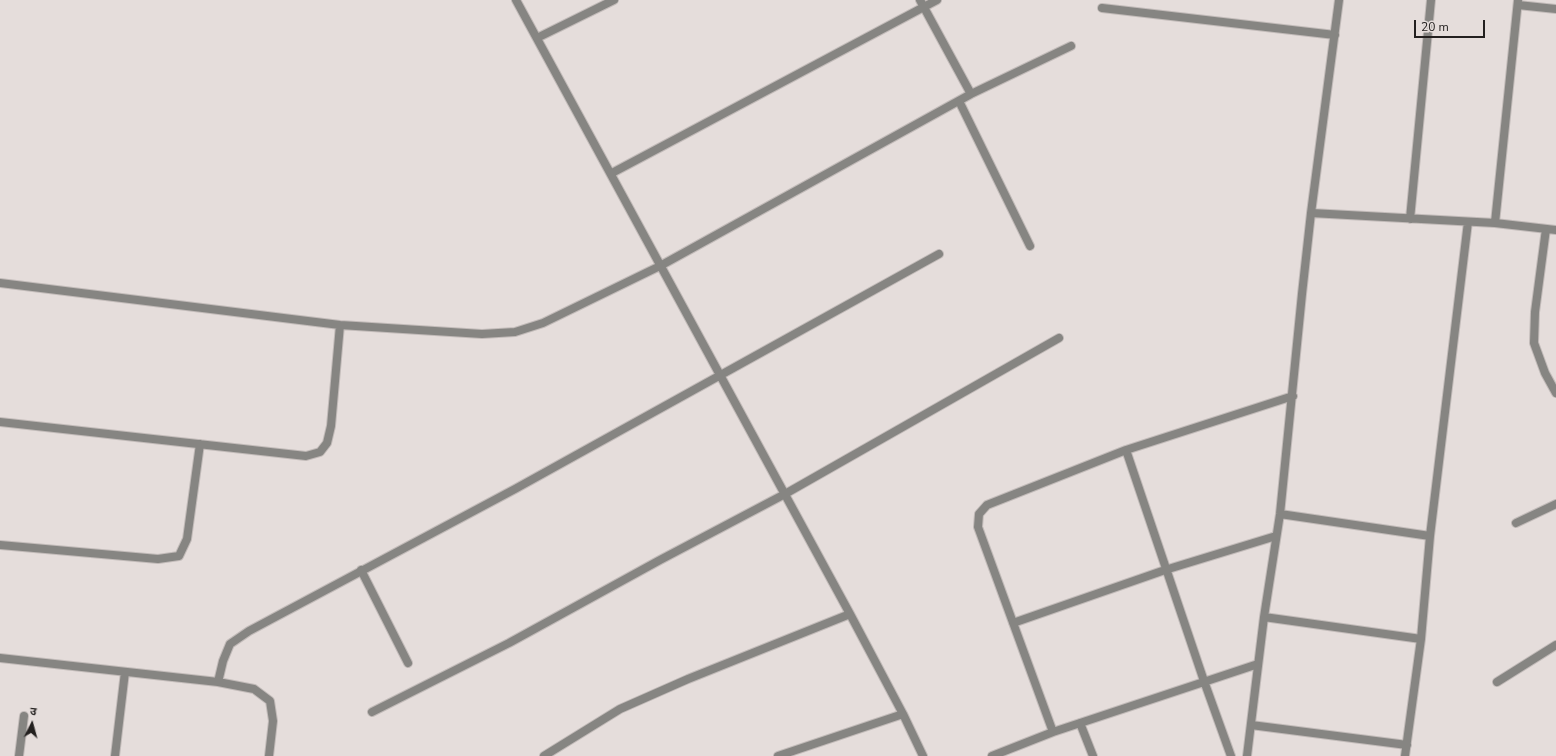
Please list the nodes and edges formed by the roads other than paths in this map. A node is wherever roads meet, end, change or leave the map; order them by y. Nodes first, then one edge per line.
1 (516, 0) edge
2 (614, 0) edge
3 (937, 0) edge
4 (1339, 0) edge
5 (1432, 0) edge
6 (922, 3) edge
7 (1518, 3) edge
8 (1102, 8) dead end
9 (1556, 9) edge
10 (1335, 35) junction
11 (537, 38) junction
12 (1071, 46) dead end
13 (971, 94) junction
14 (959, 101) junction
15 (612, 173) junction
16 (1311, 213) junction
17 (1410, 218) junction
18 (1468, 222) junction
19 (1495, 223) junction
20 (1546, 229) junction
21 (1556, 230) edge
22 (1030, 246) dead end
23 (939, 254) dead end
24 (660, 266) junction
25 (0, 283) edge
26 (340, 325) junction
27 (1059, 338) dead end
28 (722, 376) junction
29 (1556, 393) edge
30 (1292, 396) junction
31 (0, 422) edge
32 (200, 444) junction
33 (1126, 450) junction
34 (785, 494) junction
35 (1556, 504) edge
36 (1280, 514) junction
37 (1516, 523) dead end
38 (1276, 536) junction
39 (1430, 536) junction
40 (0, 545) edge
41 (361, 570) junction
42 (1166, 570) junction
43 (850, 614) junction
44 (1264, 617) junction
45 (1013, 624) junction
46 (1421, 639) junction
47 (1556, 645) edge
48 (0, 658) edge
49 (408, 663) dead end
50 (1258, 664) junction
51 (125, 672) junction
52 (1204, 681) junction
53 (218, 682) junction
54 (1497, 682) dead end
55 (372, 712) dead end
56 (903, 714) junction
57 (24, 716) dead end
58 (1080, 723) junction
59 (1251, 726) junction
60 (1053, 732) junction
61 (1407, 745) junction
62 (19, 756) edge
63 (115, 756) edge
64 (269, 756) edge
65 (544, 756) edge
66 (778, 756) edge
67 (922, 756) edge
68 (992, 756) edge
69 (1093, 756) edge
70 (1231, 756) edge
71 (1247, 756) edge
72 (1406, 756) edge

1 - 11 street
2 - 11 street
3 - 6 street
4 - 10 street
5 - 17 street
6 - 13 street
6 - 15 street
7 - 9 street
7 - 19 street
8 - 10 street
10 - 16 street
11 - 15 street
12 - 13 street
13 - 14 street
14 - 22 street
14 - 24 street
15 - 24 street
16 - 17 street
16 - 30 street
17 - 18 street
18 - 19 street
18 - 39 street
19 - 20 street
20 - 21 street
20 - 29 street
23 - 28 street
24 - 26 street
24 - 28 street
25 - 26 street
26 - 32 street
27 - 34 street
28 - 34 street
28 - 41 street
30 - 33 street
30 - 36 street
31 - 32 street
32 - 40 street
33 - 42 street
33 - 45 street
34 - 43 street
34 - 55 street
35 - 37 street
36 - 38 street
36 - 39 street
38 - 42 street
38 - 44 street
39 - 46 street
41 - 49 street
41 - 53 street
42 - 45 street
42 - 52 street
43 - 56 street
43 - 65 street
44 - 46 street
44 - 50 street
45 - 60 street
46 - 61 street
47 - 54 street
48 - 51 street
50 - 52 street
50 - 59 street
51 - 53 street
51 - 63 street
52 - 58 street
52 - 70 street
53 - 64 street
56 - 66 street
56 - 67 street
57 - 62 street
58 - 60 street
58 - 69 street
59 - 61 street
59 - 71 street
60 - 68 street
61 - 72 street

